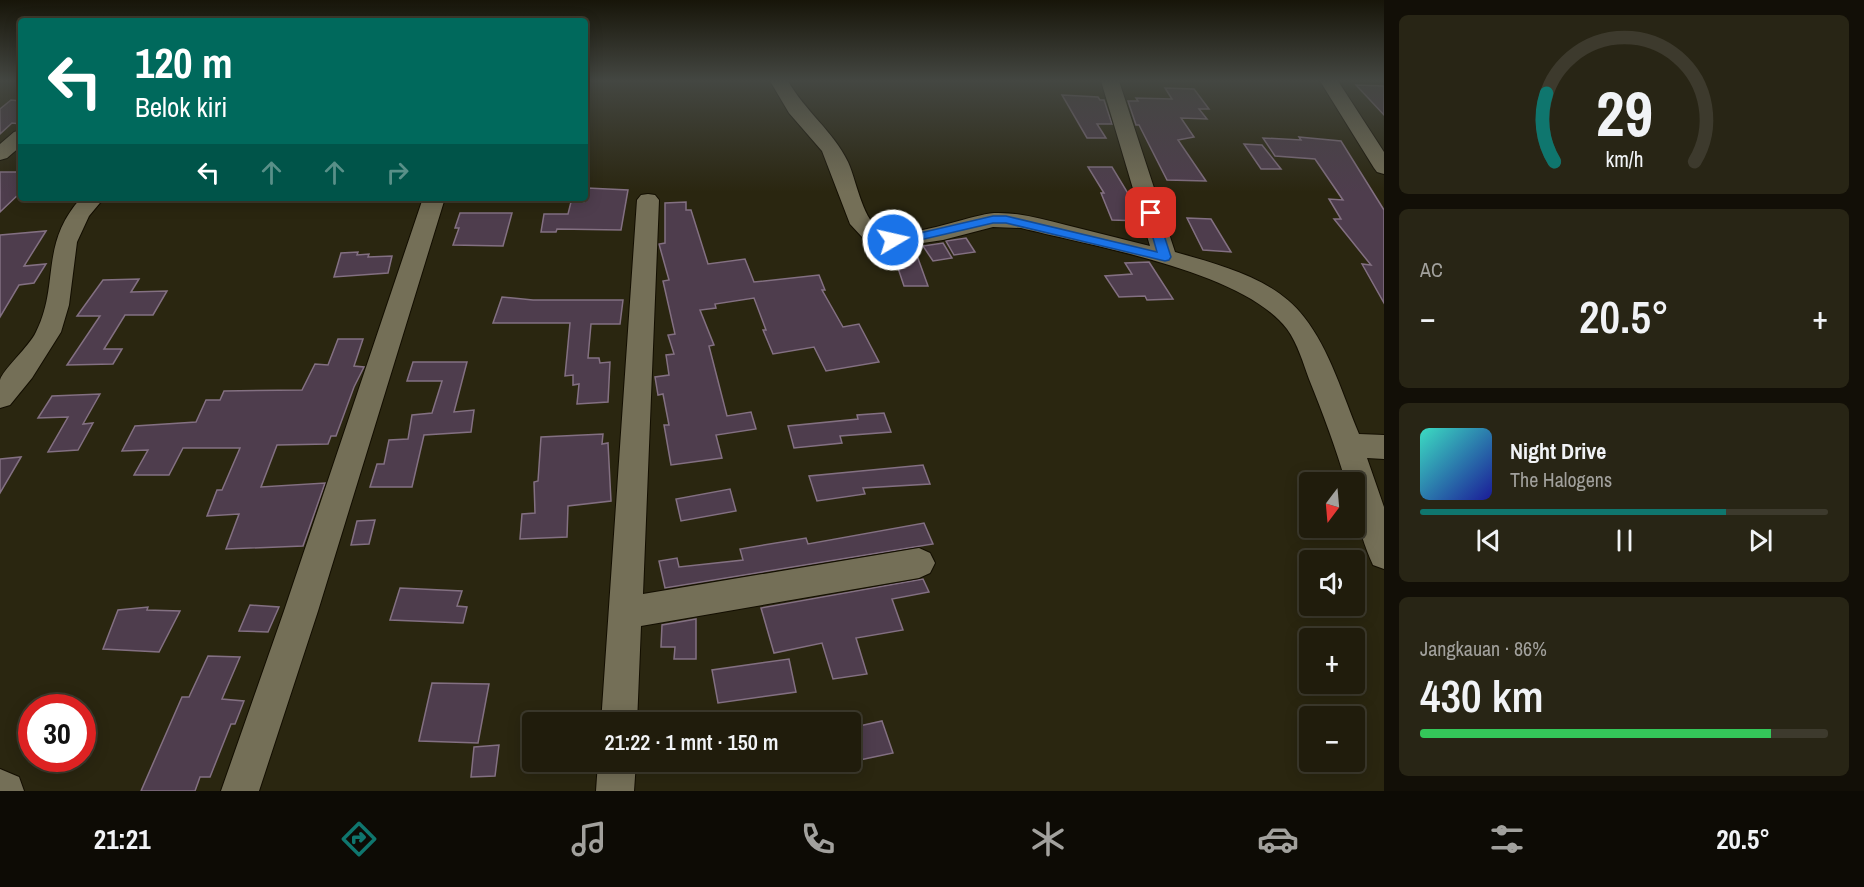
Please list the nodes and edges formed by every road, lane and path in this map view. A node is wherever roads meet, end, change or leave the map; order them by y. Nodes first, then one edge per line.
1 (804, 118) edge
2 (1122, 118) edge
3 (1352, 118) edge
4 (18, 139) edge
5 (0, 154) edge
6 (1384, 168) edge
7 (648, 200) dead end
8 (91, 201) edge
9 (433, 201) edge
10 (1165, 257) junction
11 (0, 398) edge
12 (1349, 444) junction
13 (1384, 447) edge
14 (1384, 555) edge
15 (919, 563) dead end
16 (625, 613) junction
17 (620, 712) edge
18 (616, 772) edge
19 (240, 791) edge
20 (615, 791) edge

1 - 10 street
2 - 10 street
3 - 6 street
4 - 5 street
7 - 16 street
8 - 11 street
9 - 19 street
10 - 12 street
12 - 13 street
12 - 14 street
15 - 16 street
16 - 17 street
18 - 20 street

